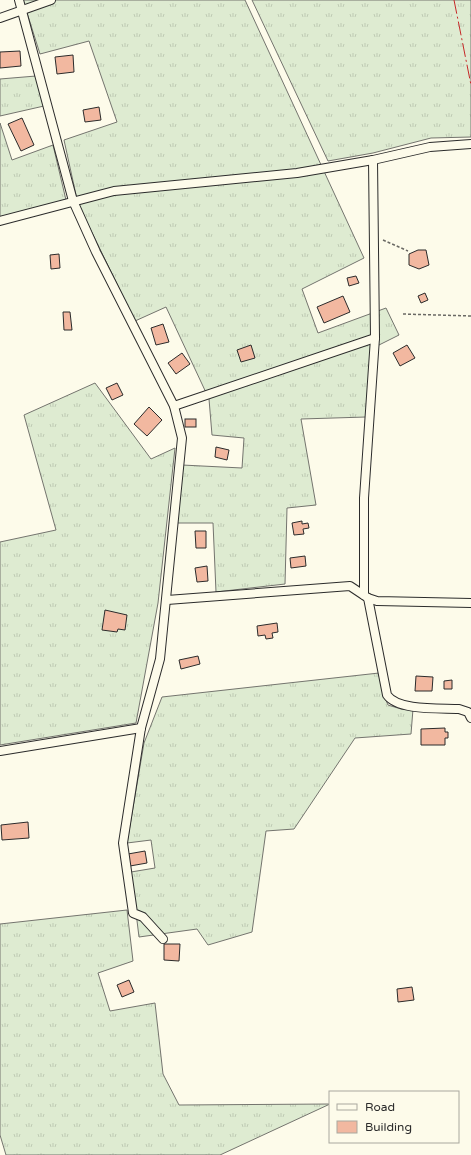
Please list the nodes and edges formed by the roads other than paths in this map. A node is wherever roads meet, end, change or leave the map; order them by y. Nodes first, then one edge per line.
1 (19, 0) edge
2 (51, 0) edge
3 (23, 11) junction
4 (0, 18) edge
5 (471, 144) edge
6 (373, 160) junction
7 (73, 201) junction
8 (0, 221) edge
9 (375, 338) junction
10 (174, 406) junction
11 (366, 597) junction
12 (167, 600) junction
13 (471, 603) edge
14 (471, 718) edge
15 (141, 728) junction
16 (0, 751) edge
17 (163, 939) dead end

1 - 3 street
2 - 3 street
3 - 4 street
3 - 7 street
5 - 6 street
6 - 7 street
6 - 9 street
7 - 8 street
7 - 10 street
9 - 10 street
9 - 11 street
10 - 12 street
11 - 12 street
11 - 13 street
11 - 14 street
12 - 15 street
15 - 16 street
15 - 17 street

